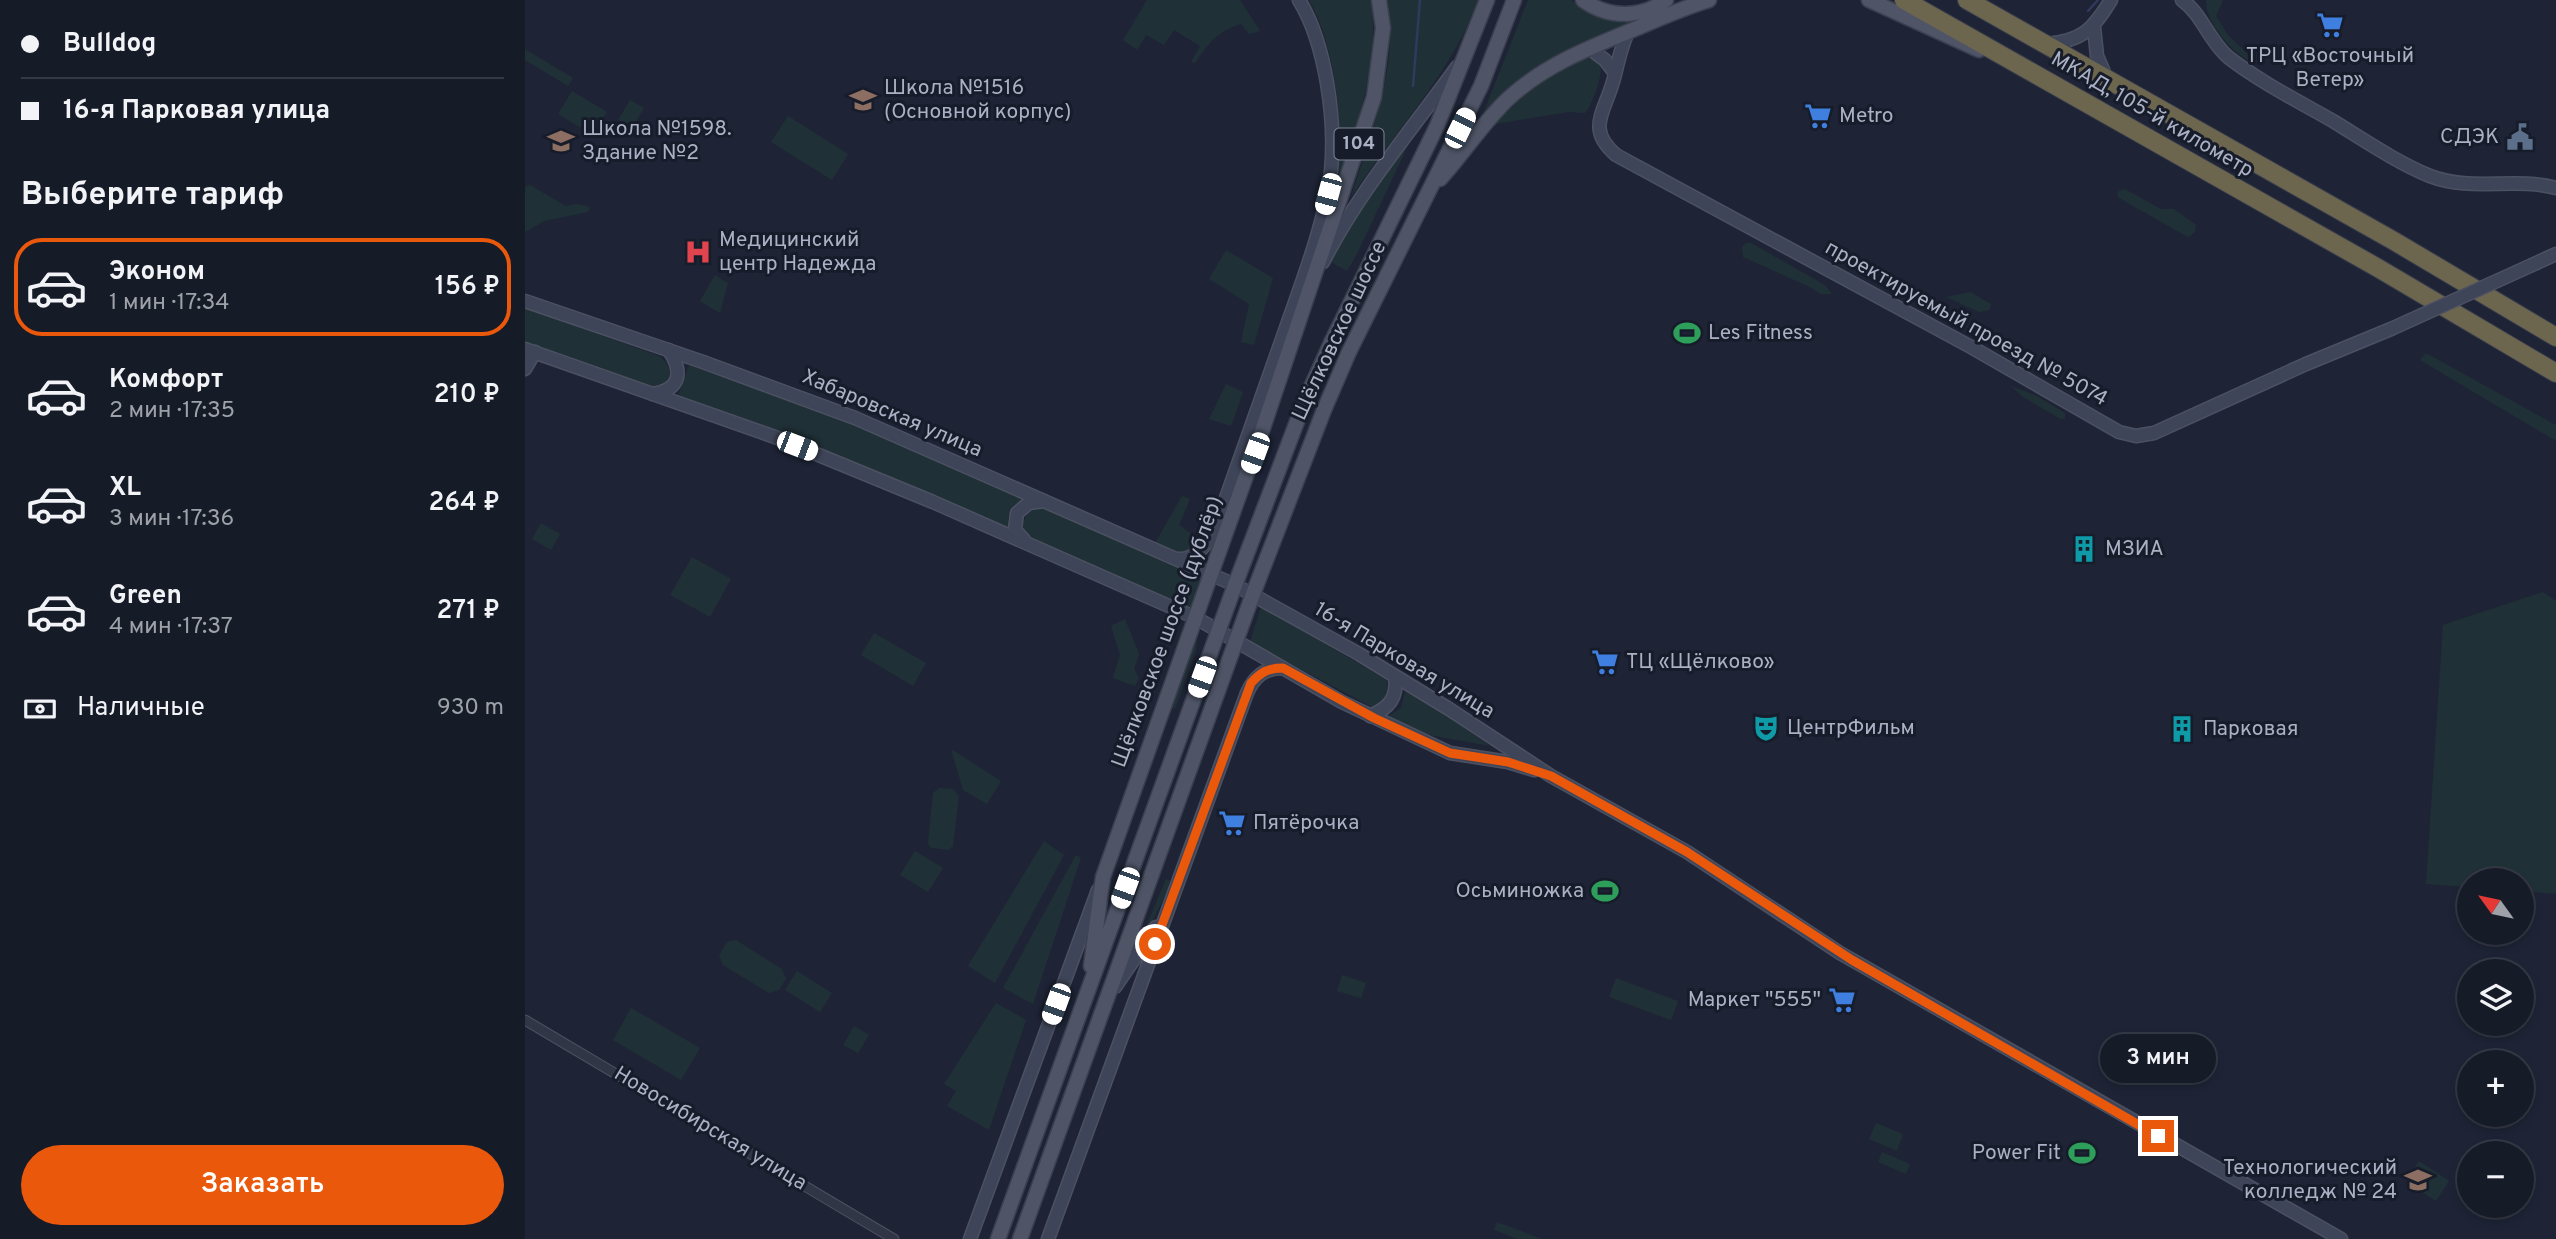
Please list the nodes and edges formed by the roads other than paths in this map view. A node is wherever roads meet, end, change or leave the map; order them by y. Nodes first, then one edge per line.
1 (1299, 0) edge
2 (1379, 0) edge
3 (1487, 0) edge
4 (1514, 0) edge
5 (1583, 0) edge
6 (1665, 0) edge
7 (1709, 0) edge
8 (1869, 0) edge
9 (1904, 0) edge
10 (1967, 0) edge
11 (1979, 0) edge
12 (2111, 0) edge
13 (2189, 2) edge
14 (2014, 27) junction
15 (2095, 27) junction
16 (1628, 32) junction
17 (2045, 44) junction
18 (1589, 48) junction
19 (1467, 52) junction
20 (1614, 72) junction
21 (2108, 80) junction
22 (2055, 85) junction
23 (2556, 188) edge
24 (1430, 191) junction
25 (2556, 254) edge
26 (1313, 283) junction
27 (525, 301) edge
28 (2556, 337) edge
29 (669, 350) junction
30 (530, 351) edge
31 (525, 369) edge
32 (2556, 373) edge
33 (653, 394) junction
34 (1048, 502) junction
35 (1030, 545) junction
36 (1178, 559) junction
37 (1212, 574) junction
38 (1235, 585) junction
39 (1254, 594) junction
40 (1196, 618) junction
41 (1219, 630) junction
42 (1237, 641) junction
43 (1283, 668) junction
44 (1395, 677) junction
45 (1370, 716) junction
46 (1551, 776) junction
47 (1103, 877) junction
48 (1171, 902) junction
49 (1087, 992) junction
50 (1107, 999) junction
51 (525, 1020) edge
52 (894, 1239) edge
53 (970, 1239) edge
54 (998, 1239) edge
55 (1020, 1239) edge
56 (1048, 1239) edge
57 (2341, 1239) edge

1 - 36 main road
2 - 26 main road, 104
3 - 19 main road, Щёлковское шоссе
4 - 24 main road, Щёлковское шоссе
5 - 6 main road
7 - 16 main road
8 - 22 main road
9 - 22 highway, МКАД, 105-й километр
10 - 14 highway, МКАД, 105-й километр
11 - 14 main road
12 - 15 main road
13 - 23 main road
14 - 17 highway, МКАД, 105-й километр
15 - 17 main road
15 - 21 main road
16 - 18 main road
16 - 20 main road, проектируемый проезд № 5074
17 - 21 highway, МКАД, 105-й километр
18 - 20 main road
18 - 24 main road
19 - 26 main road
19 - 38 main road, Щёлковское шоссе
20 - 25 main road, проектируемый проезд № 5074, bridge
21 - 28 highway, МКАД, 105-й километр
22 - 32 highway, МКАД, 105-й километр
24 - 39 main road, Щёлковское шоссе
26 - 37 main road, Щёлковское шоссе (дублёр)
27 - 29 main road, Хабаровская улица
29 - 33 main road
29 - 34 main road, Хабаровская улица
30 - 31 main road
30 - 33 main road
33 - 35 main road
34 - 35 main road
34 - 36 main road, Хабаровская улица
35 - 40 main road
36 - 37 main road, Хабаровская улица
37 - 38 main road, Хабаровская улица
37 - 40 main road, Щёлковское шоссе (дублёр)
38 - 39 main road, 16-я Парковая улица
38 - 41 main road, Щёлковское шоссе
39 - 42 main road, Щёлковское шоссе
39 - 44 main road, 16-я Парковая улица
40 - 41 main road
40 - 47 main road, Щёлковское шоссе (дублёр)
41 - 42 main road, 16-я Парковая улица
41 - 49 main road, Щёлковское шоссе
42 - 43 main road, 16-я Парковая улица
42 - 50 main road, Щёлковское шоссе
43 - 45 main road, 16-я Парковая улица
43 - 48 main road
44 - 45 main road
44 - 46 main road, 16-я Парковая улица
45 - 46 main road, 16-я Парковая улица
46 - 57 main road, 16-я Парковая улица
47 - 49 main road, Щёлковское шоссе (дублёр)
47 - 53 main road, Щёлковское шоссе (дублёр)
48 - 50 main road
48 - 56 main road
49 - 54 main road, Щёлковское шоссе
50 - 55 main road, Щёлковское шоссе
51 - 52 street, Новосибирская улица

